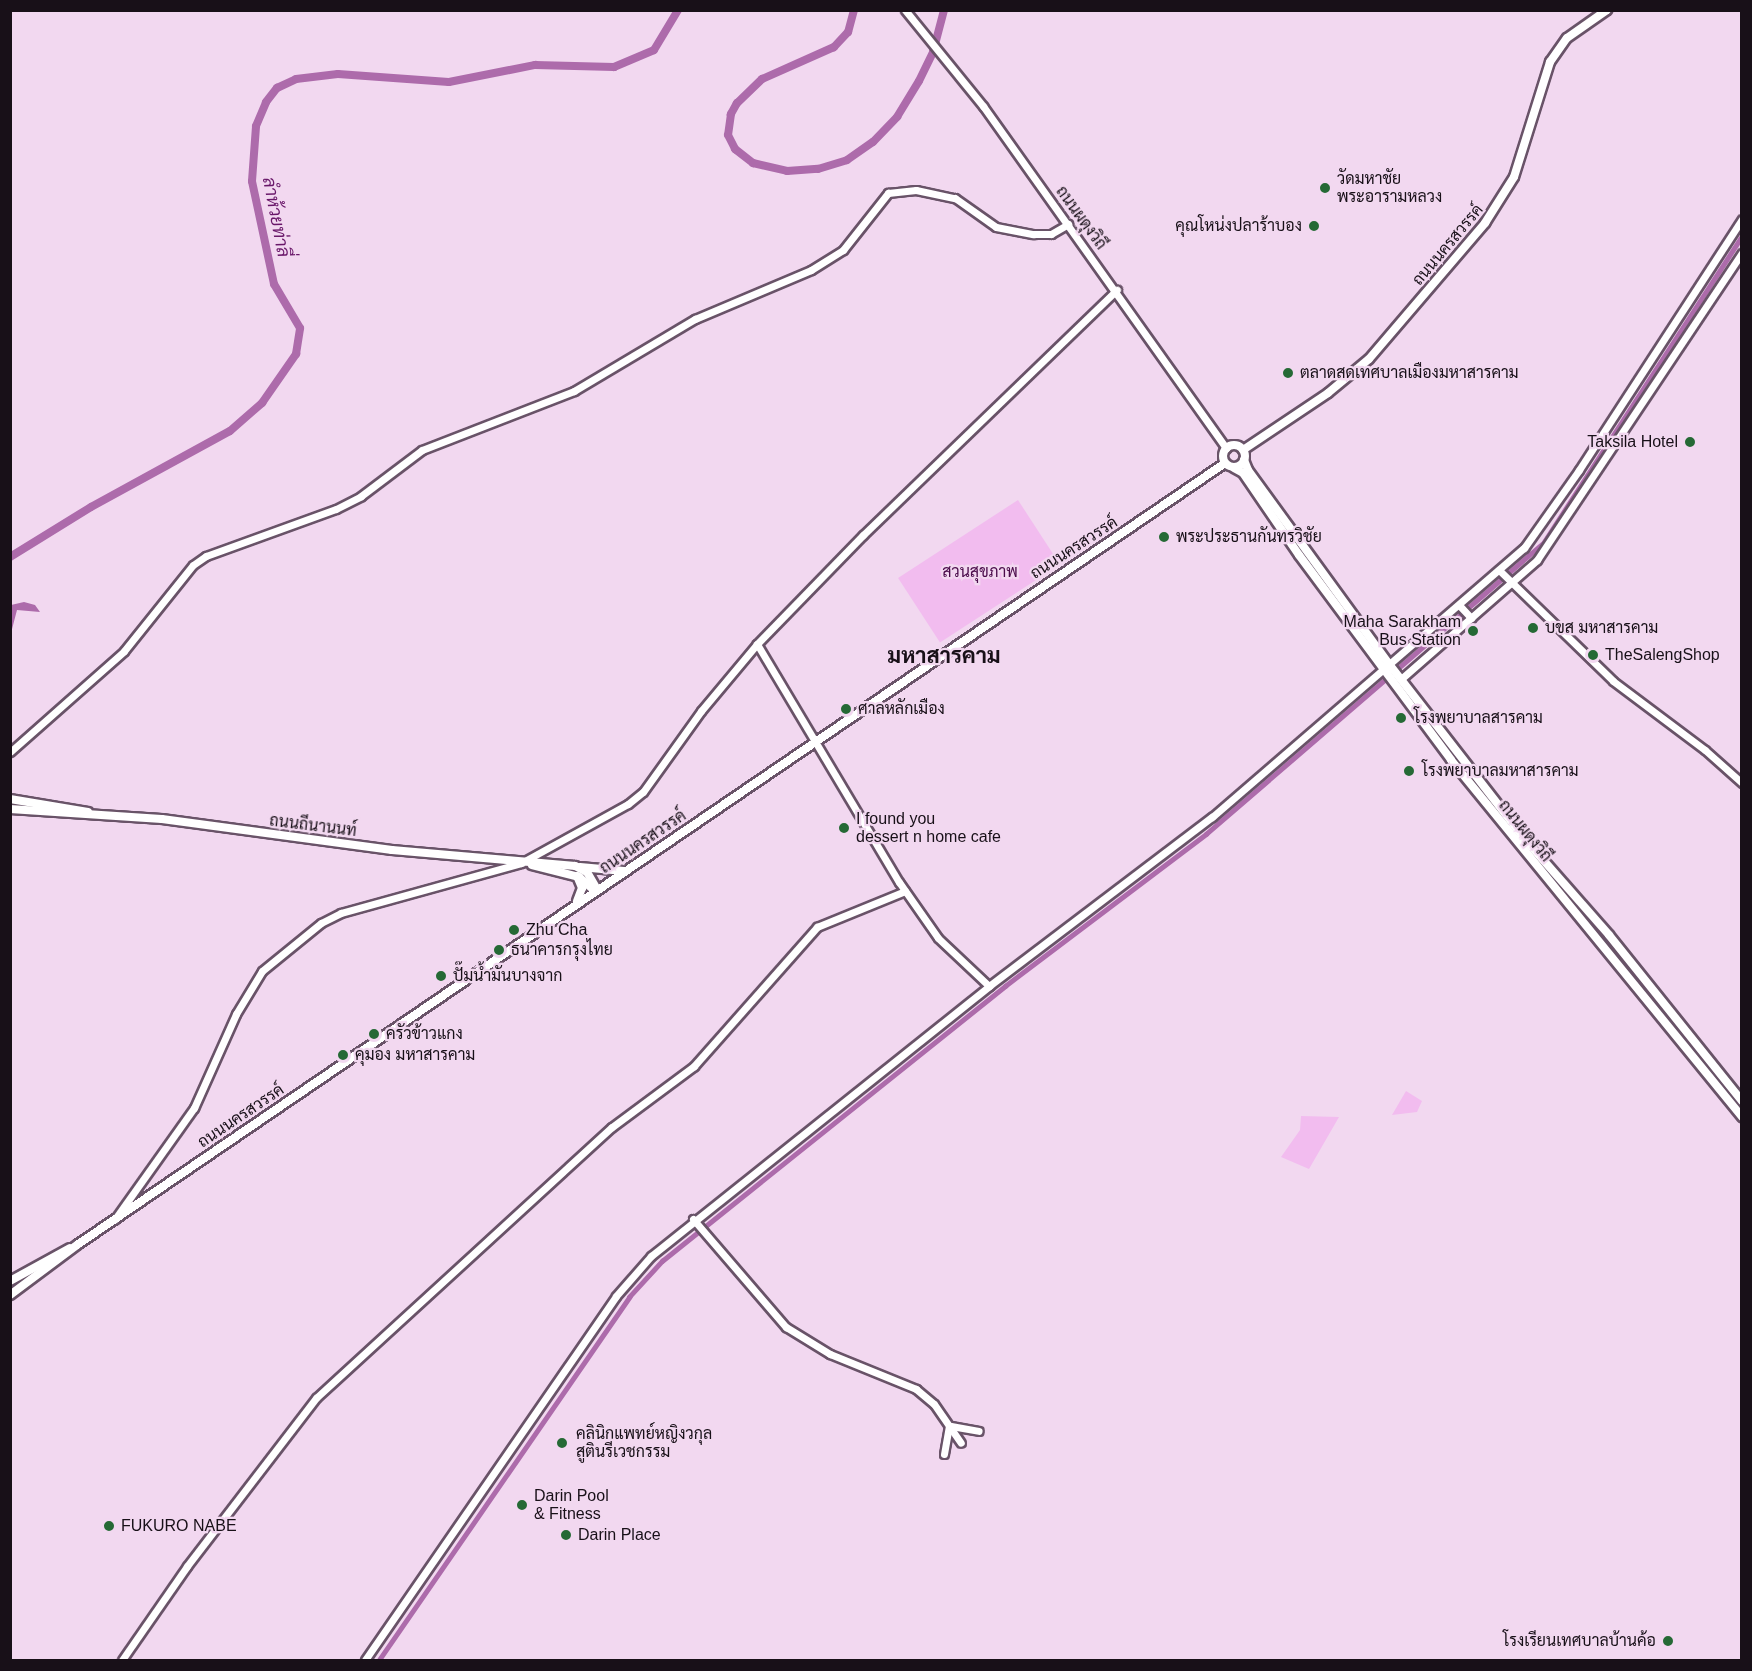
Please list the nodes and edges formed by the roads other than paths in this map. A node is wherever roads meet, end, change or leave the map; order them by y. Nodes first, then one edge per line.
1 (905, 10) edge
2 (1607, 10) edge
3 (1742, 219) edge
4 (1068, 224) junction
5 (1742, 253) edge
6 (1713, 267) junction
7 (1726, 276) junction
8 (1117, 290) junction
9 (1227, 448) junction
10 (1243, 450) junction
11 (1244, 460) junction
12 (1225, 463) junction
13 (1234, 468) junction
14 (1500, 570) junction
15 (1512, 583) junction
16 (1459, 605) junction
17 (1471, 618) junction
18 (758, 644) junction
19 (1387, 669) junction
20 (1397, 679) junction
21 (815, 740) junction
22 (10, 752) edge
23 (1742, 783) edge
24 (10, 799) edge
25 (43, 808) junction
26 (10, 809) edge
27 (525, 864) junction
28 (575, 871) junction
29 (624, 871) junction
30 (1552, 878) junction
31 (596, 890) junction
32 (905, 891) junction
33 (575, 904) junction
34 (988, 986) junction
35 (1742, 1101) edge
36 (1742, 1117) edge
37 (115, 1219) junction
38 (694, 1221) junction
39 (77, 1245) junction
40 (48, 1257) junction
41 (53, 1264) junction
42 (10, 1281) edge
43 (10, 1294) edge
44 (949, 1425) junction
45 (979, 1431) dead end
46 (961, 1443) dead end
47 (944, 1454) dead end
48 (122, 1660) edge
49 (365, 1660) edge

1 - 4 street, ถนนผดุงวิถี
2 - 10 main road, ถนนนครสวรรค์
3 - 6 street
4 - 8 street, ถนนผดุงวิถี
4 - 22 street
5 - 7 street
6 - 7 street
6 - 14 street
7 - 15 street
8 - 9 street, ถนนผดุงวิถี
8 - 18 street
9 - 10 main road
9 - 12 main road
10 - 11 main road
11 - 13 main road
11 - 19 main road, ถนนผดุงวิถี
12 - 13 main road
12 - 21 main road, ถนนนครสวรรค์
13 - 19 main road, ถนนผดุงวิถี
14 - 15 street
14 - 16 street
15 - 17 street
15 - 23 street
16 - 17 street
16 - 19 street
17 - 20 street
18 - 21 street
18 - 27 street
19 - 20 main road, ถนนผดุงวิถี
19 - 34 street
20 - 30 main road, ถนนผดุงวิถี
21 - 29 main road, ถนนนครสวรรค์
21 - 32 street
24 - 25 main road, ถนนถีนานนท์
25 - 26 main road, ถนนถีนานนท์
25 - 27 main road, ถนนถีนานนท์
27 - 28 main road, ถนนถีนานนท์
27 - 37 street
28 - 29 main road, ถนนถีนานนท์
28 - 31 main road
28 - 33 main road
29 - 31 main road, ถนนนครสวรรค์
30 - 35 main road, ถนนผดุงวิถี
30 - 36 main road, ถนนผดุงวิถี
31 - 33 main road, ถนนนครสวรรค์
32 - 34 street
32 - 48 street
33 - 37 main road, ถนนนครสวรรค์
34 - 38 street
37 - 39 main road, ถนนนครสวรรค์
38 - 44 street
38 - 49 street
39 - 40 main road, ถนนนครสวรรค์
39 - 41 main road, ถนนนครสวรรค์
40 - 41 main road
40 - 42 main road, ถนนนครสวรรค์
41 - 43 main road, ถนนนครสวรรค์
44 - 45 street
44 - 46 street
44 - 47 street

